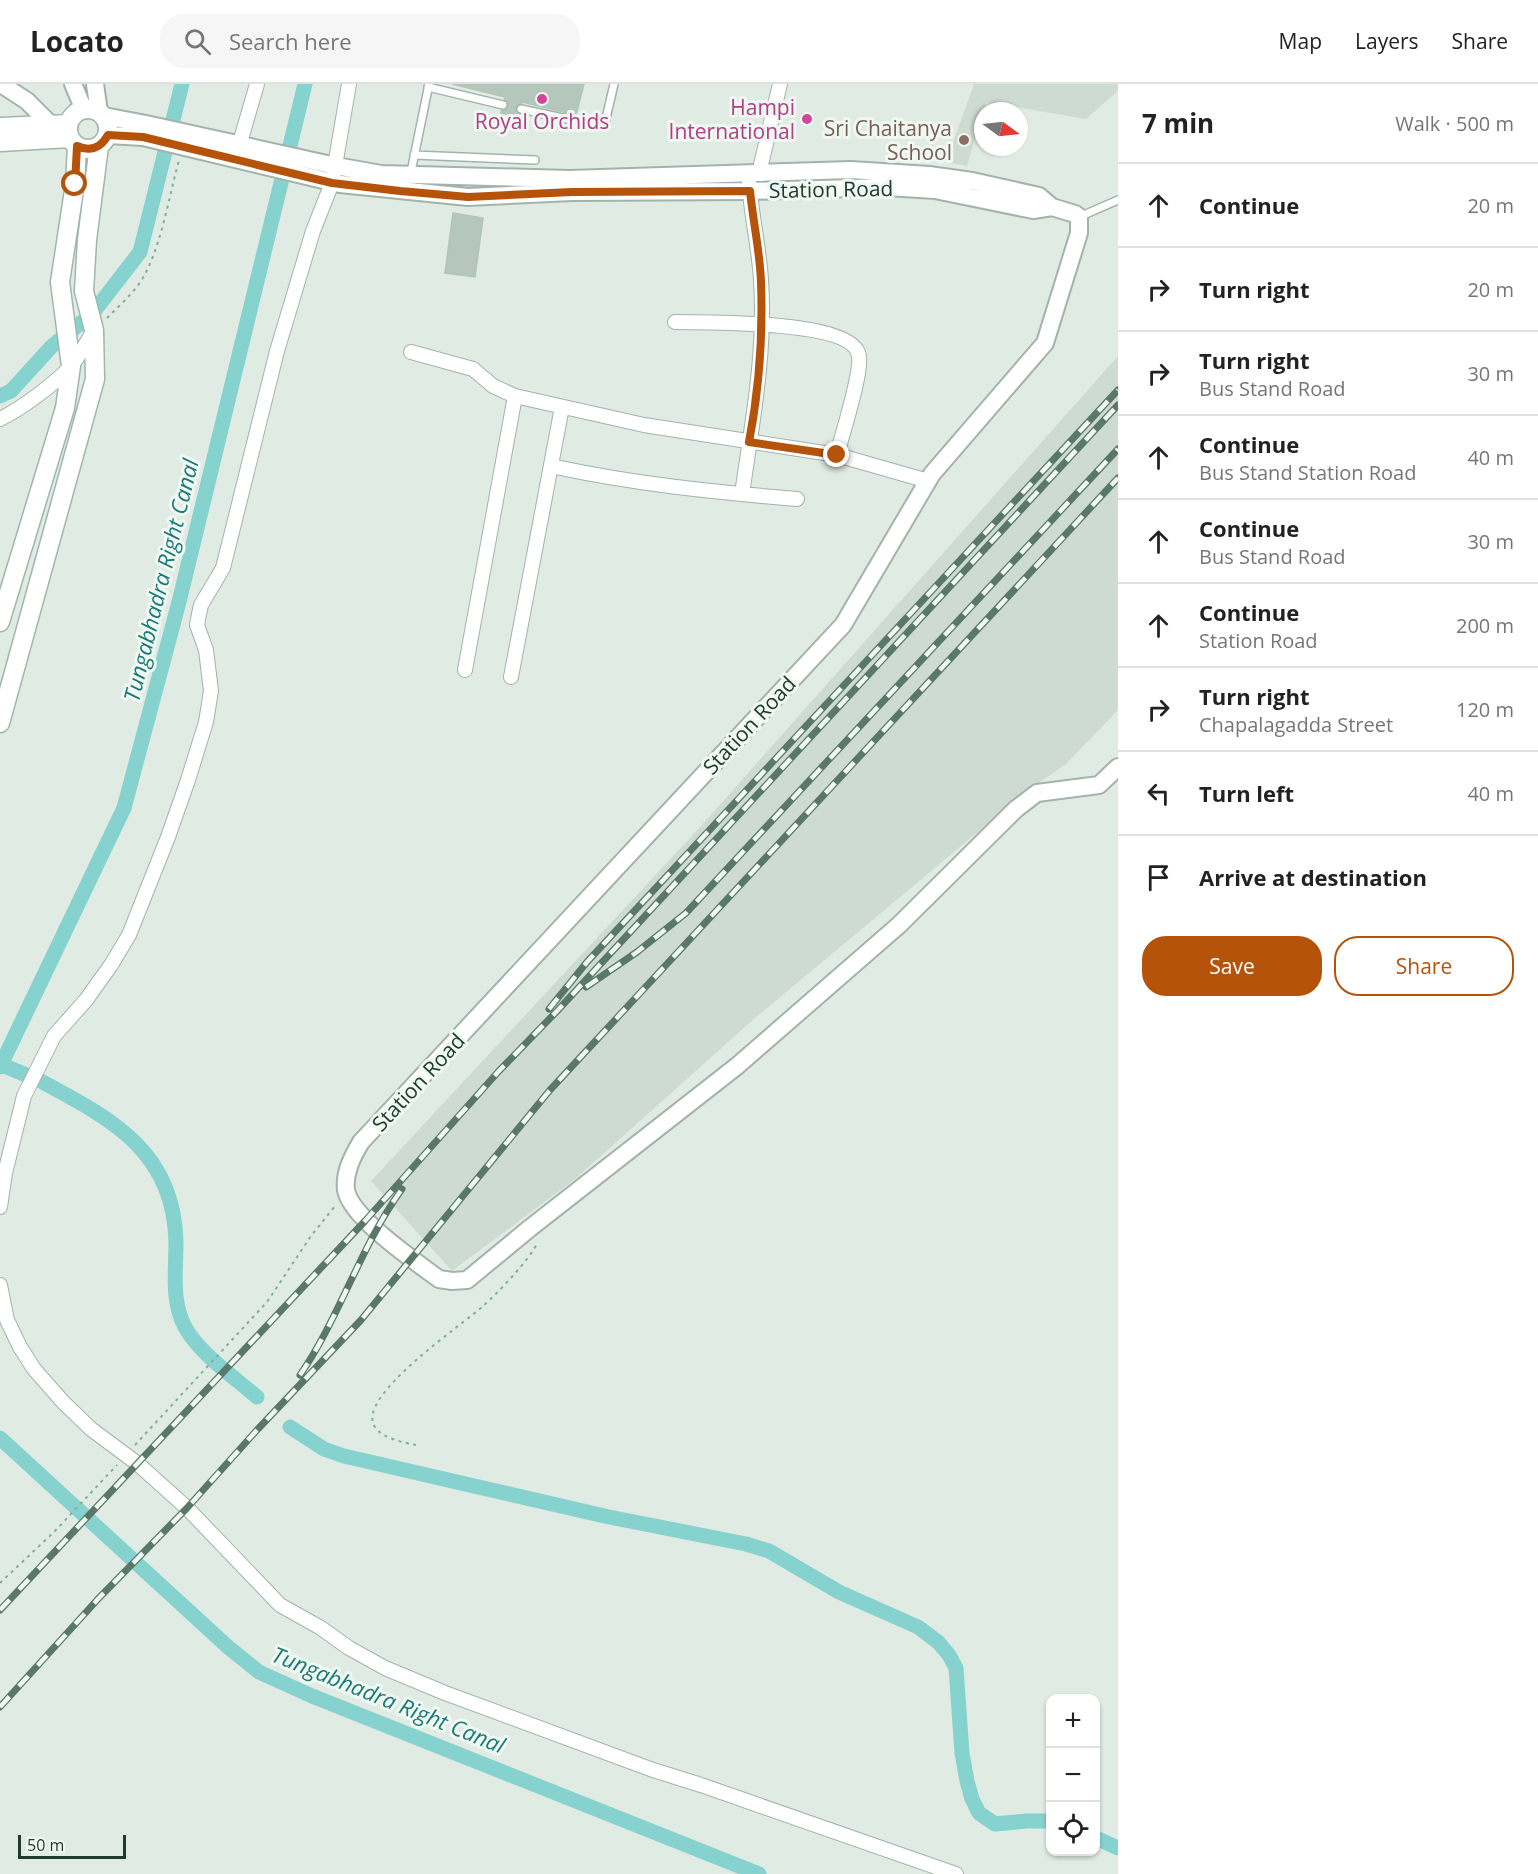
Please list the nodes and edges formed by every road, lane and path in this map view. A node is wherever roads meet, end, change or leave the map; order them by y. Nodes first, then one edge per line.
1 (1, 84) edge
2 (73, 84) edge
3 (95, 84) edge
4 (257, 84) edge
5 (349, 84) edge
6 (614, 84) edge
7 (780, 84) edge
8 (429, 86) edge
9 (502, 105) dead end
10 (521, 109) dead end
11 (96, 113) junction
12 (0, 127) edge
13 (145, 130) junction
14 (67, 133) junction
15 (103, 141) junction
16 (178, 141) junction
17 (0, 142) edge
18 (247, 153) junction
19 (414, 155) junction
20 (535, 160) dead end
21 (328, 173) junction
22 (754, 173) junction
23 (412, 175) junction
24 (750, 191) junction
25 (1118, 200) edge
26 (1052, 207) junction
27 (1079, 218) junction
28 (675, 322) dead end
29 (762, 325) junction
30 (94, 327) junction
31 (411, 352) dead end
32 (70, 358) junction
33 (515, 396) junction
34 (562, 407) junction
35 (0, 419) edge
36 (749, 442) junction
37 (837, 455) junction
38 (551, 466) junction
39 (928, 481) junction
40 (742, 494) junction
41 (797, 499) dead end
42 (0, 622) edge
43 (465, 670) dead end
44 (511, 677) dead end
45 (0, 723) edge
46 (1118, 767) edge
47 (346, 1192) junction
48 (0, 1207) edge
49 (530, 1228) junction
50 (0, 1285) edge
51 (416, 1445) dead end
52 (129, 1453) dead end
53 (122, 1461) dead end
54 (0, 1583) edge
55 (956, 1874) edge

1 - 14 street
2 - 11 street
3 - 11 street
4 - 18 street
5 - 21 street
6 - 10 lane
7 - 22 street
8 - 9 lane
8 - 19 lane
11 - 13 street
11 - 14 main road
11 - 15 main road
12 - 14 main road
13 - 15 street
13 - 16 street
14 - 15 main road
14 - 17 main road
14 - 32 main road
15 - 30 main road
16 - 18 street
16 - 30 path
18 - 21 street
19 - 20 lane
19 - 23 lane
21 - 23 street, Station Road
21 - 24 street, Station Road
21 - 48 street
22 - 23 street, Station Road
22 - 24 street
22 - 26 street, Station Road
24 - 26 street, Station Road
24 - 29 street
25 - 27 lane
26 - 27 street, Station Road
27 - 39 street, Station Road
28 - 29 street
29 - 36 street
29 - 37 street
30 - 32 street
30 - 45 main road
31 - 33 street
32 - 35 street
32 - 42 main road
33 - 34 street
33 - 43 street
34 - 36 street
34 - 38 street
36 - 37 street
36 - 40 street
37 - 39 street
38 - 40 street
38 - 44 street
39 - 47 street, Station Road
40 - 41 street
46 - 49 street
47 - 49 street
47 - 52 path
49 - 51 path
50 - 55 street
53 - 54 path

